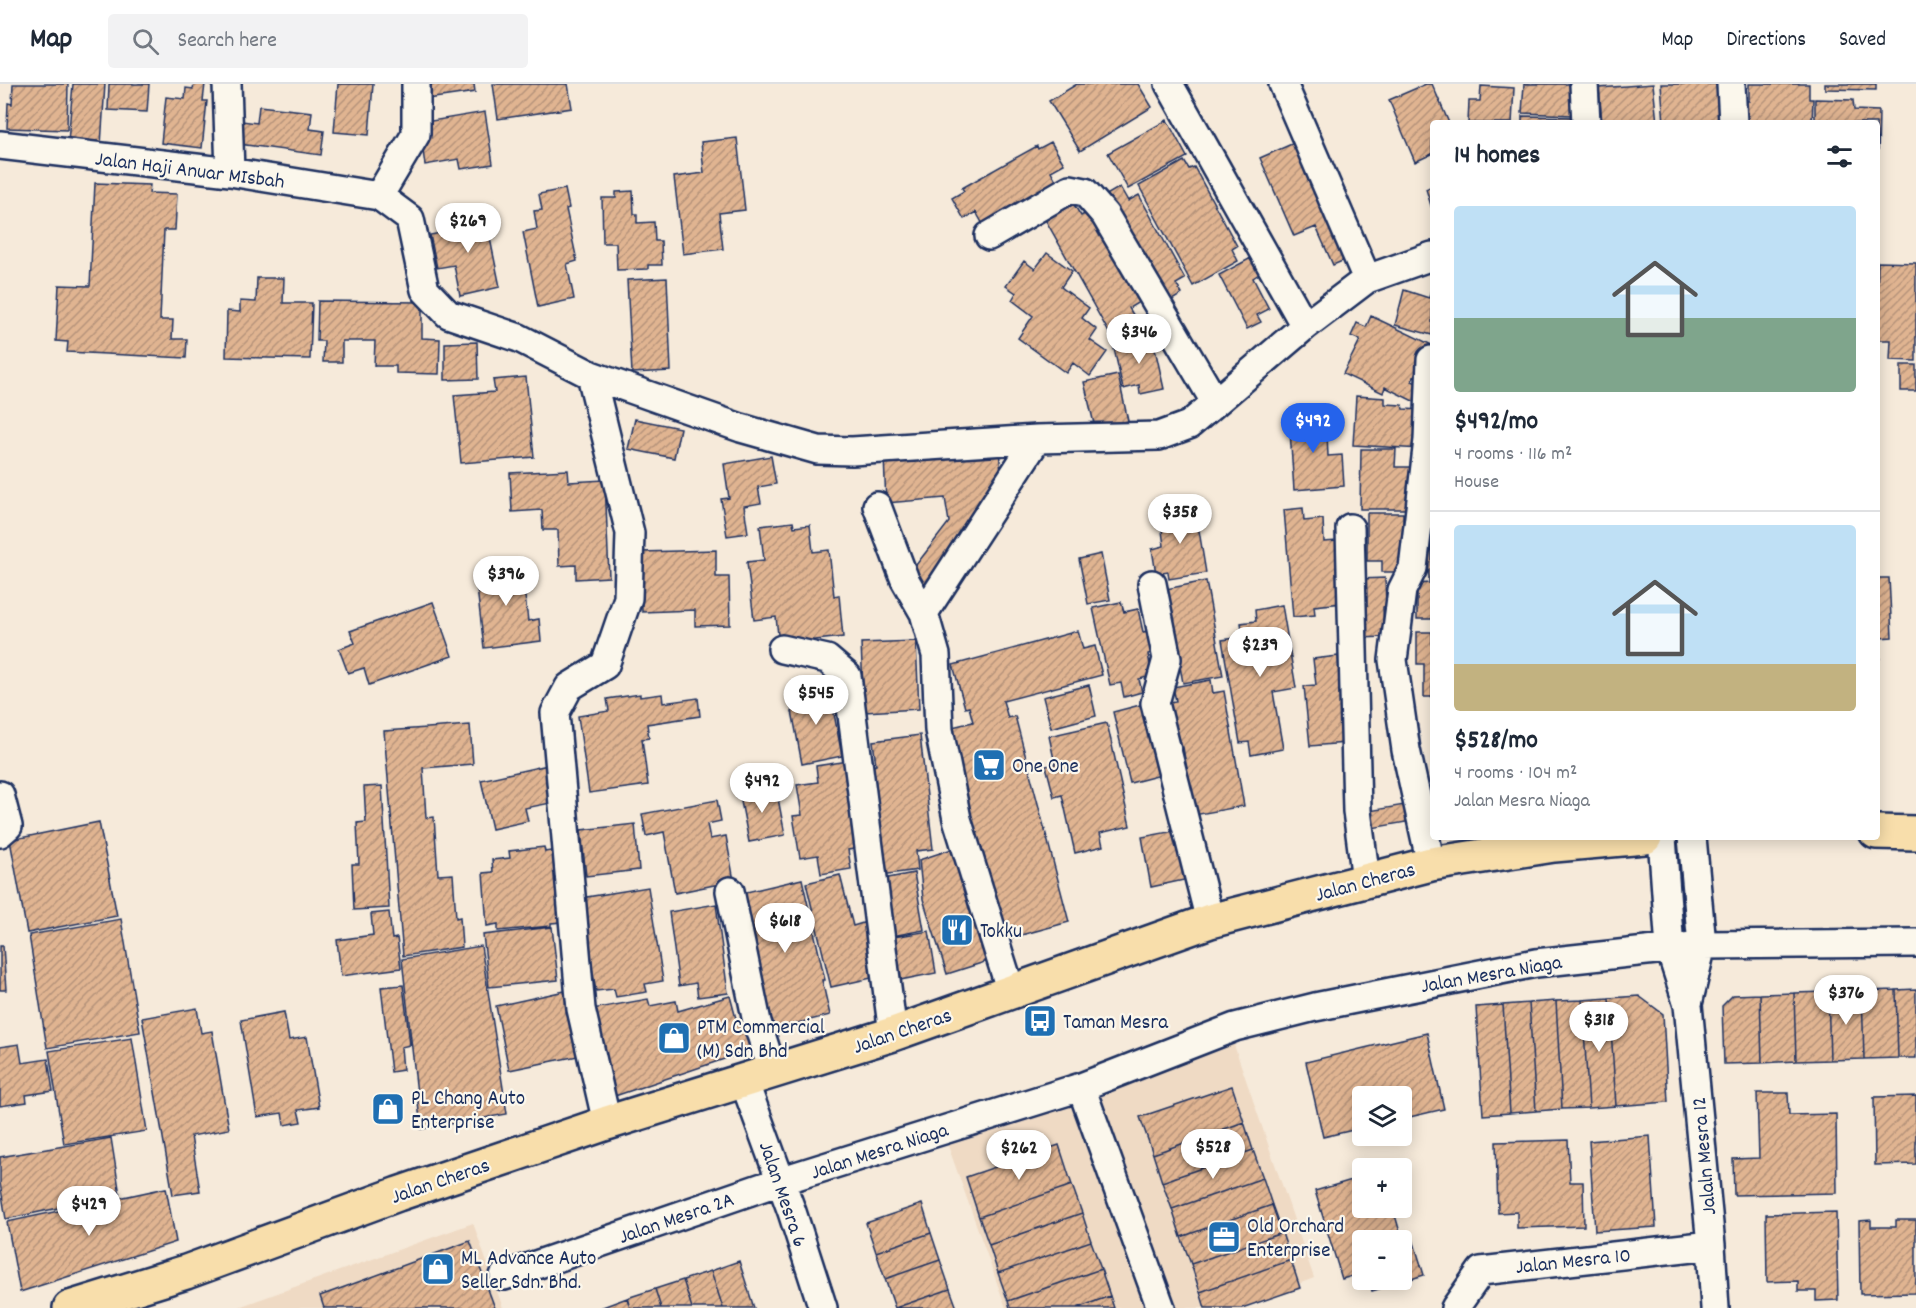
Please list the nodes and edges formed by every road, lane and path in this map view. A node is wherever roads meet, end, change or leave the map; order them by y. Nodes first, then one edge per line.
1 (227, 84) edge
2 (416, 84) edge
3 (1169, 84) edge
4 (1283, 84) edge
5 (1584, 84) edge
6 (1731, 84) edge
7 (1586, 120) edge
8 (1733, 120) edge
9 (0, 145) edge
10 (230, 172) junction
11 (379, 196) junction
12 (988, 236) dead end
13 (1430, 257) edge
14 (1367, 279) junction
15 (1305, 326) junction
16 (591, 375) junction
17 (1430, 387) edge
18 (1215, 402) junction
19 (1037, 439) junction
20 (878, 506) dead end
21 (1350, 528) dead end
22 (1152, 584) dead end
23 (924, 613) junction
24 (782, 649) dead end
25 (0, 795) edge
26 (1880, 832) edge
27 (0, 833) edge
28 (1916, 833) edge
29 (1611, 840) edge
30 (1662, 840) edge
31 (1692, 840) edge
32 (1431, 864) junction
33 (1366, 880) junction
34 (730, 891) dead end
35 (1210, 921) junction
36 (1916, 943) edge
37 (1702, 945) junction
38 (1670, 949) junction
39 (1011, 992) junction
40 (1688, 1005) junction
41 (893, 1034) junction
42 (758, 1076) junction
43 (1081, 1087) junction
44 (607, 1123) junction
45 (780, 1181) junction
46 (1711, 1245) junction
47 (504, 1276) dead end
48 (70, 1308) edge
49 (823, 1308) edge
50 (1161, 1308) edge
51 (1455, 1308) edge
52 (1715, 1308) edge

1 - 10 street
2 - 11 street
3 - 15 street
4 - 14 street
5 - 7 street
6 - 8 street
9 - 10 street, Jalan Haji Anuar MIsbah
10 - 11 street, Jalan Haji Anuar MIsbah
11 - 16 street
12 - 18 street
13 - 14 street
14 - 15 street
15 - 18 street
16 - 19 street
16 - 44 street
17 - 32 street
18 - 19 street
19 - 23 street
20 - 23 street
21 - 33 street
22 - 35 street
23 - 39 street
24 - 41 street
25 - 27 street
26 - 28 main road
29 - 32 main road, Jalan Cheras
30 - 38 street
31 - 37 street
32 - 33 main road, Jalan Cheras
33 - 35 main road, Jalan Cheras
34 - 42 street, Jalan Mesra 6
35 - 39 main road, Jalan Cheras
36 - 37 street, Jalan Mesra Niaga
37 - 38 street, Jalan Mesra Niaga
37 - 40 street
38 - 40 street
38 - 43 street, Jalan Mesra Niaga
39 - 41 main road, Jalan Cheras
40 - 46 street, Jalaln Mesra 12
41 - 42 main road, Jalan Cheras
42 - 44 main road, Jalan Cheras
42 - 45 street, Jalan Mesra 6
43 - 45 street, Jalan Mesra Niaga
43 - 50 street
44 - 48 main road, Jalan Cheras
45 - 47 street, Jalan Mesra 2A
45 - 49 street, Jalan Mesra 6
46 - 51 street, Jalan Mesra 10
46 - 52 street, Jalaln Mesra 12

